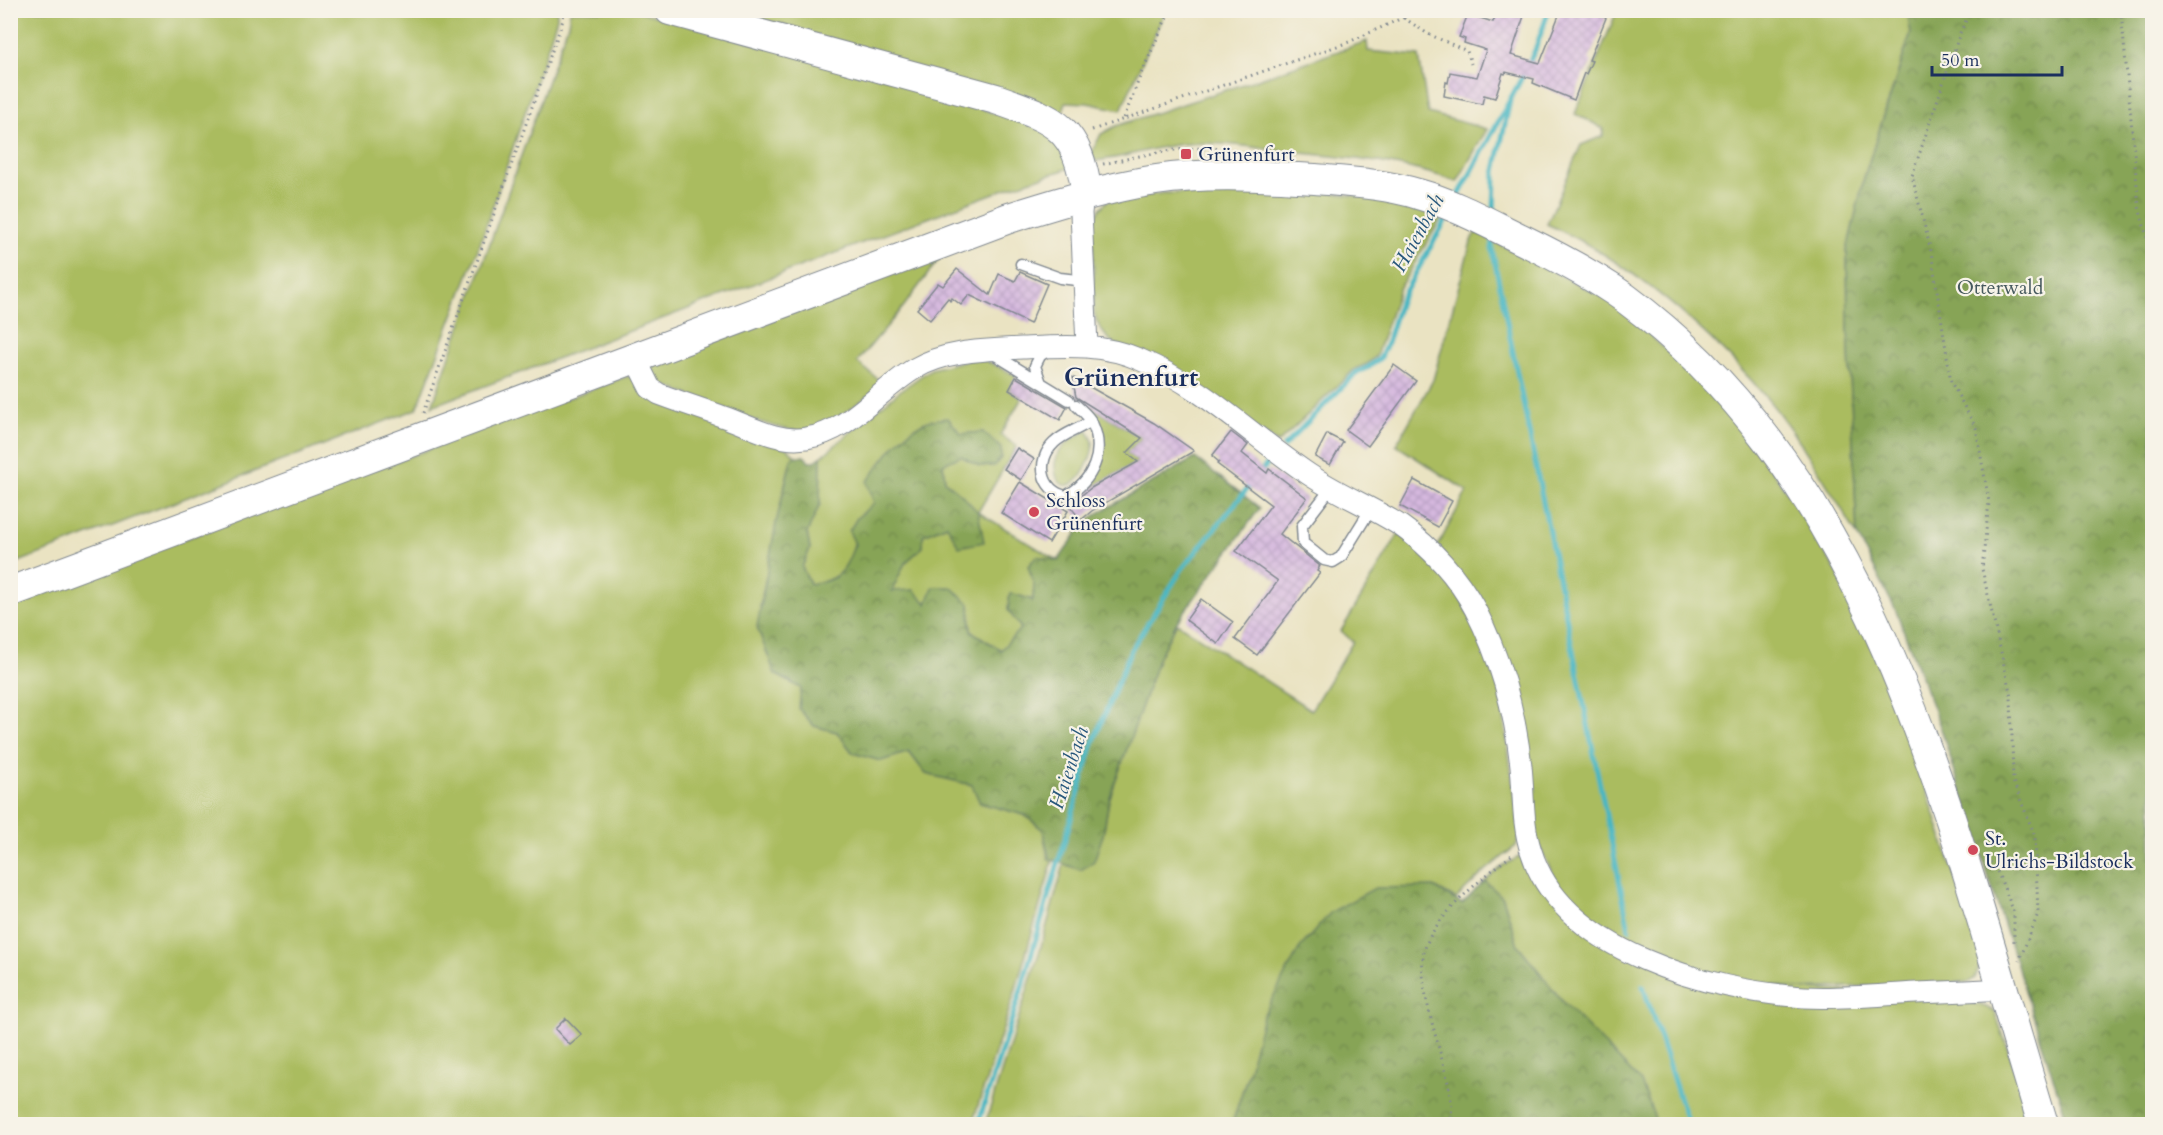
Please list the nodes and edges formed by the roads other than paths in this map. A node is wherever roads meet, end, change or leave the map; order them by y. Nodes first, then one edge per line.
1 (670, 10) edge
2 (1087, 194) junction
3 (1021, 264) dead end
4 (1085, 281) junction
5 (1057, 345) junction
6 (1087, 346) junction
7 (986, 350) junction
8 (635, 358) junction
9 (1041, 383) junction
10 (1092, 421) junction
11 (1331, 489) junction
12 (1370, 510) junction
13 (10, 592) edge
14 (2002, 989) junction
15 (2043, 1125) edge

1 - 2 street
2 - 4 street
2 - 8 street
2 - 14 street
3 - 4 lane
4 - 6 street
5 - 6 street
5 - 7 street
5 - 9 lane
6 - 11 street
7 - 8 street
7 - 9 lane
8 - 13 street
9 - 10 lane
10 - 10 lane
11 - 12 street
11 - 12 lane
12 - 14 street
14 - 15 street

